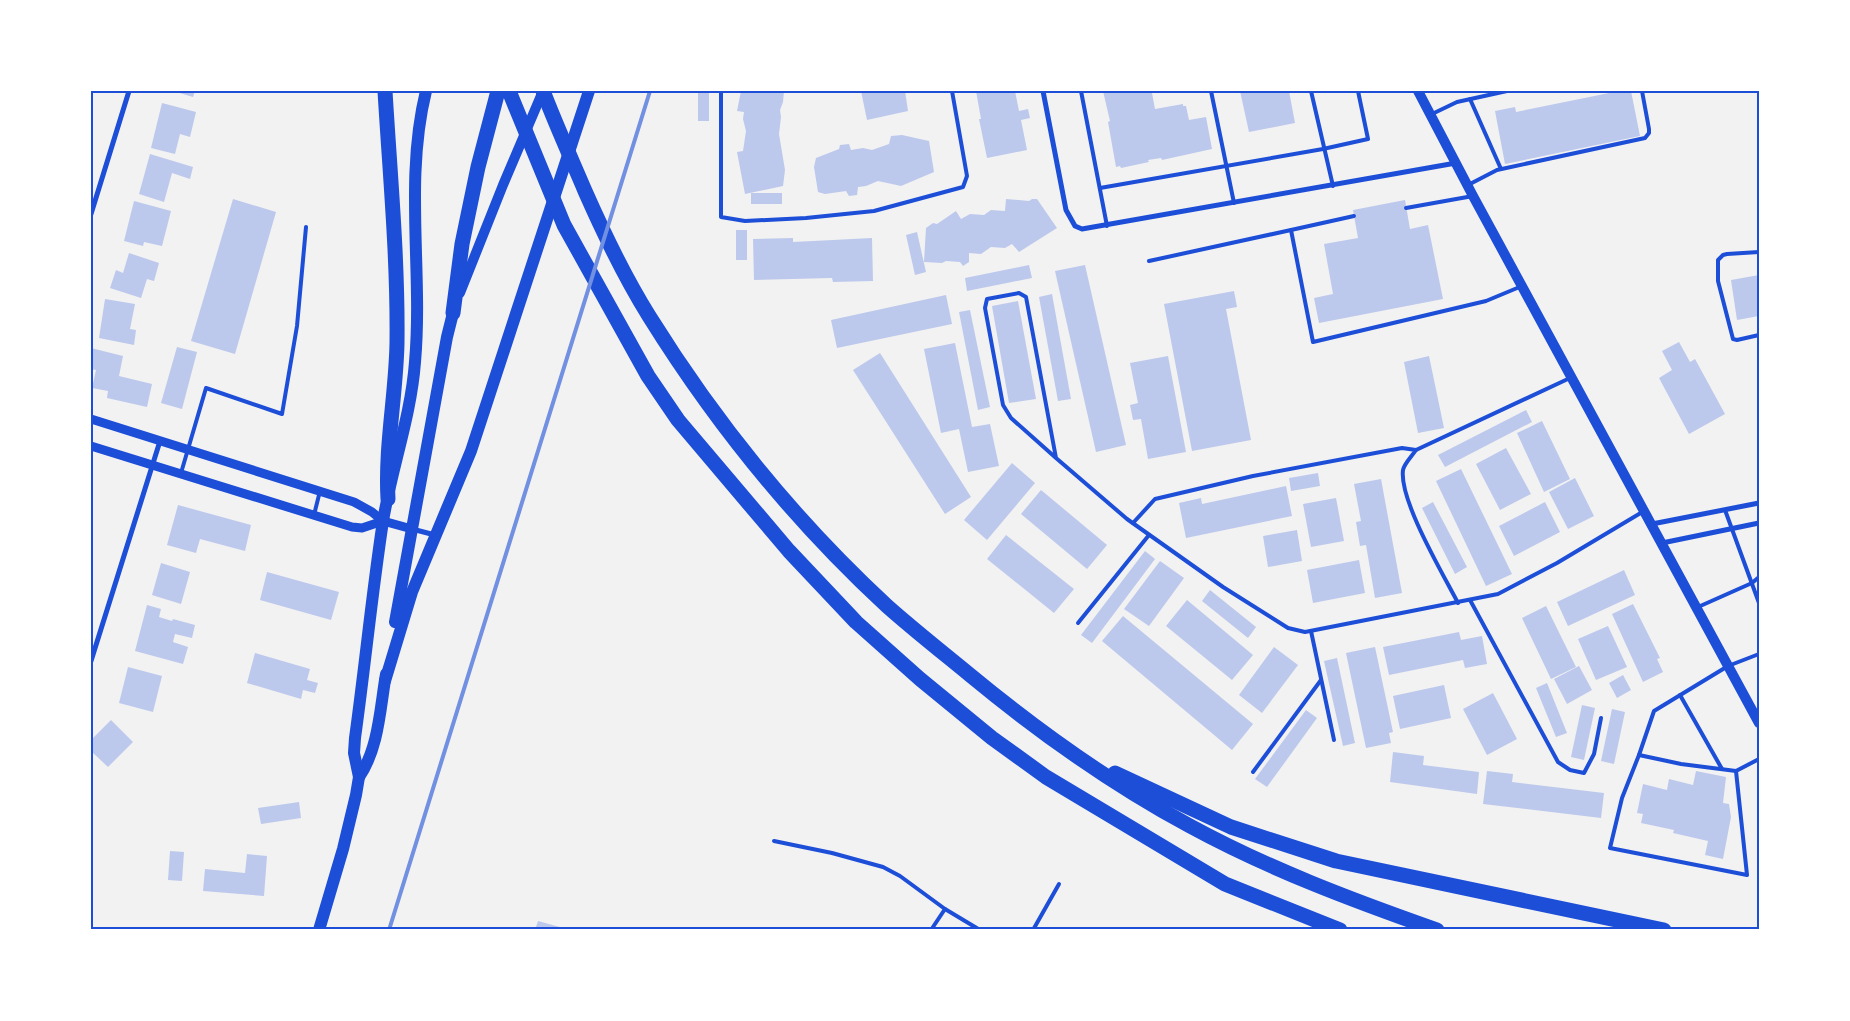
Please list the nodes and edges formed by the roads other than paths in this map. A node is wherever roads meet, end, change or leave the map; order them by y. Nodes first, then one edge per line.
1 (129, 91) edge
2 (385, 91) edge
3 (426, 91) edge
4 (498, 91) edge
5 (509, 91) edge
6 (543, 91) edge
7 (589, 91) edge
8 (721, 91) edge
9 (952, 91) edge
10 (1043, 91) edge
11 (1081, 91) edge
12 (1211, 91) edge
13 (1311, 91) edge
14 (1358, 91) edge
15 (1418, 91) edge
16 (1507, 91) edge
17 (1642, 91) edge
18 (1470, 99) junction
19 (1430, 115) junction
20 (1323, 149) junction
21 (1456, 163) junction
22 (1226, 165) junction
23 (1500, 169) junction
24 (1467, 185) junction
25 (1333, 186) junction
26 (1100, 188) junction
27 (1473, 196) junction
28 (1234, 203) junction
29 (1406, 208) dead end
30 (91, 214) edge
31 (1354, 216) dead end
32 (1107, 226) junction
33 (306, 227) dead end
34 (1291, 230) junction
35 (1759, 252) edge
36 (1149, 261) dead end
37 (1522, 286) junction
38 (453, 313) junction
39 (1759, 335) edge
40 (1571, 377) junction
41 (91, 419) edge
42 (160, 441) junction
43 (91, 446) edge
44 (188, 450) junction
45 (1416, 450) junction
46 (1056, 458) junction
47 (152, 466) junction
48 (180, 475) junction
49 (320, 491) junction
50 (388, 499) junction
51 (1759, 503) edge
52 (1644, 510) junction
53 (1725, 510) junction
54 (314, 515) junction
55 (383, 521) junction
56 (1133, 523) junction
57 (1759, 523) edge
58 (1652, 524) junction
59 (1732, 528) junction
60 (412, 529) junction
61 (437, 535) junction
62 (1149, 535) junction
63 (1661, 544) junction
64 (1759, 577) edge
65 (1752, 583) junction
66 (1470, 600) junction
67 (1458, 603) junction
68 (1759, 604) edge
69 (1696, 608) junction
70 (1078, 623) dead end
71 (1311, 631) junction
72 (1759, 654) edge
73 (91, 661) edge
74 (1728, 666) junction
75 (1321, 680) junction
76 (384, 681) junction
77 (1680, 695) junction
78 (1601, 718) dead end
79 (1759, 723) edge
80 (1334, 740) dead end
81 (1639, 755) junction
82 (1759, 759) edge
83 (1085, 762) junction
84 (1722, 769) junction
85 (1736, 771) junction
86 (1254, 772) dead end
87 (359, 776) junction
88 (774, 840) dead end
89 (1060, 884) dead end
90 (1224, 884) junction
91 (945, 909) junction
92 (319, 930) edge
93 (931, 930) edge
94 (980, 930) edge
95 (1032, 930) edge
96 (1317, 930) edge
97 (1340, 930) edge
98 (1437, 930) edge
99 (1664, 930) edge

1 - 30 street
2 - 50 highway
3 - 50 main road
4 - 38 highway
5 - 90 highway
6 - 38 main road
6 - 83 highway
7 - 61 main road
8 - 9 lane
10 - 32 street
11 - 26 lane
12 - 22 lane
13 - 20 lane
14 - 20 lane
15 - 19 main road
16 - 18 lane
17 - 23 lane
18 - 19 lane
18 - 23 lane
19 - 21 main road
20 - 22 lane
20 - 25 lane
21 - 24 main road
21 - 25 street
22 - 26 lane
22 - 28 lane
23 - 24 lane
24 - 27 main road
25 - 28 street
26 - 32 lane
27 - 29 lane
27 - 37 main road
28 - 32 street
31 - 34 lane
33 - 44 lane
34 - 36 lane
34 - 37 lane
35 - 39 lane
37 - 40 main road
38 - 60 main road
40 - 45 lane
40 - 52 main road
41 - 42 street
42 - 44 street
42 - 47 street
43 - 47 street
44 - 48 lane
44 - 49 street
45 - 56 lane
45 - 67 lane
46 - 46 lane
46 - 56 lane
47 - 48 street
47 - 73 street
48 - 54 street
49 - 54 lane
49 - 55 street
50 - 55 main road
51 - 53 street
52 - 58 main road
52 - 66 lane
53 - 58 street
53 - 59 lane
54 - 55 street
55 - 60 street
55 - 87 main road
56 - 62 lane
57 - 59 street
58 - 63 main road
59 - 63 street
59 - 65 lane
60 - 61 street
60 - 76 main road
61 - 76 main road
62 - 70 lane
62 - 71 lane
63 - 69 main road
64 - 65 lane
65 - 68 lane
65 - 69 lane
66 - 67 lane
66 - 78 lane
67 - 71 lane
69 - 74 main road
71 - 75 lane
72 - 74 lane
74 - 77 lane
74 - 79 main road
75 - 80 lane
75 - 86 lane
76 - 87 main road
77 - 81 lane
77 - 84 lane
81 - 84 lane
81 - 85 lane
82 - 85 lane
83 - 98 highway
83 - 99 highway
84 - 85 lane
87 - 92 main road
88 - 91 lane
89 - 95 lane
90 - 96 highway
90 - 97 highway
91 - 93 lane
91 - 94 lane

